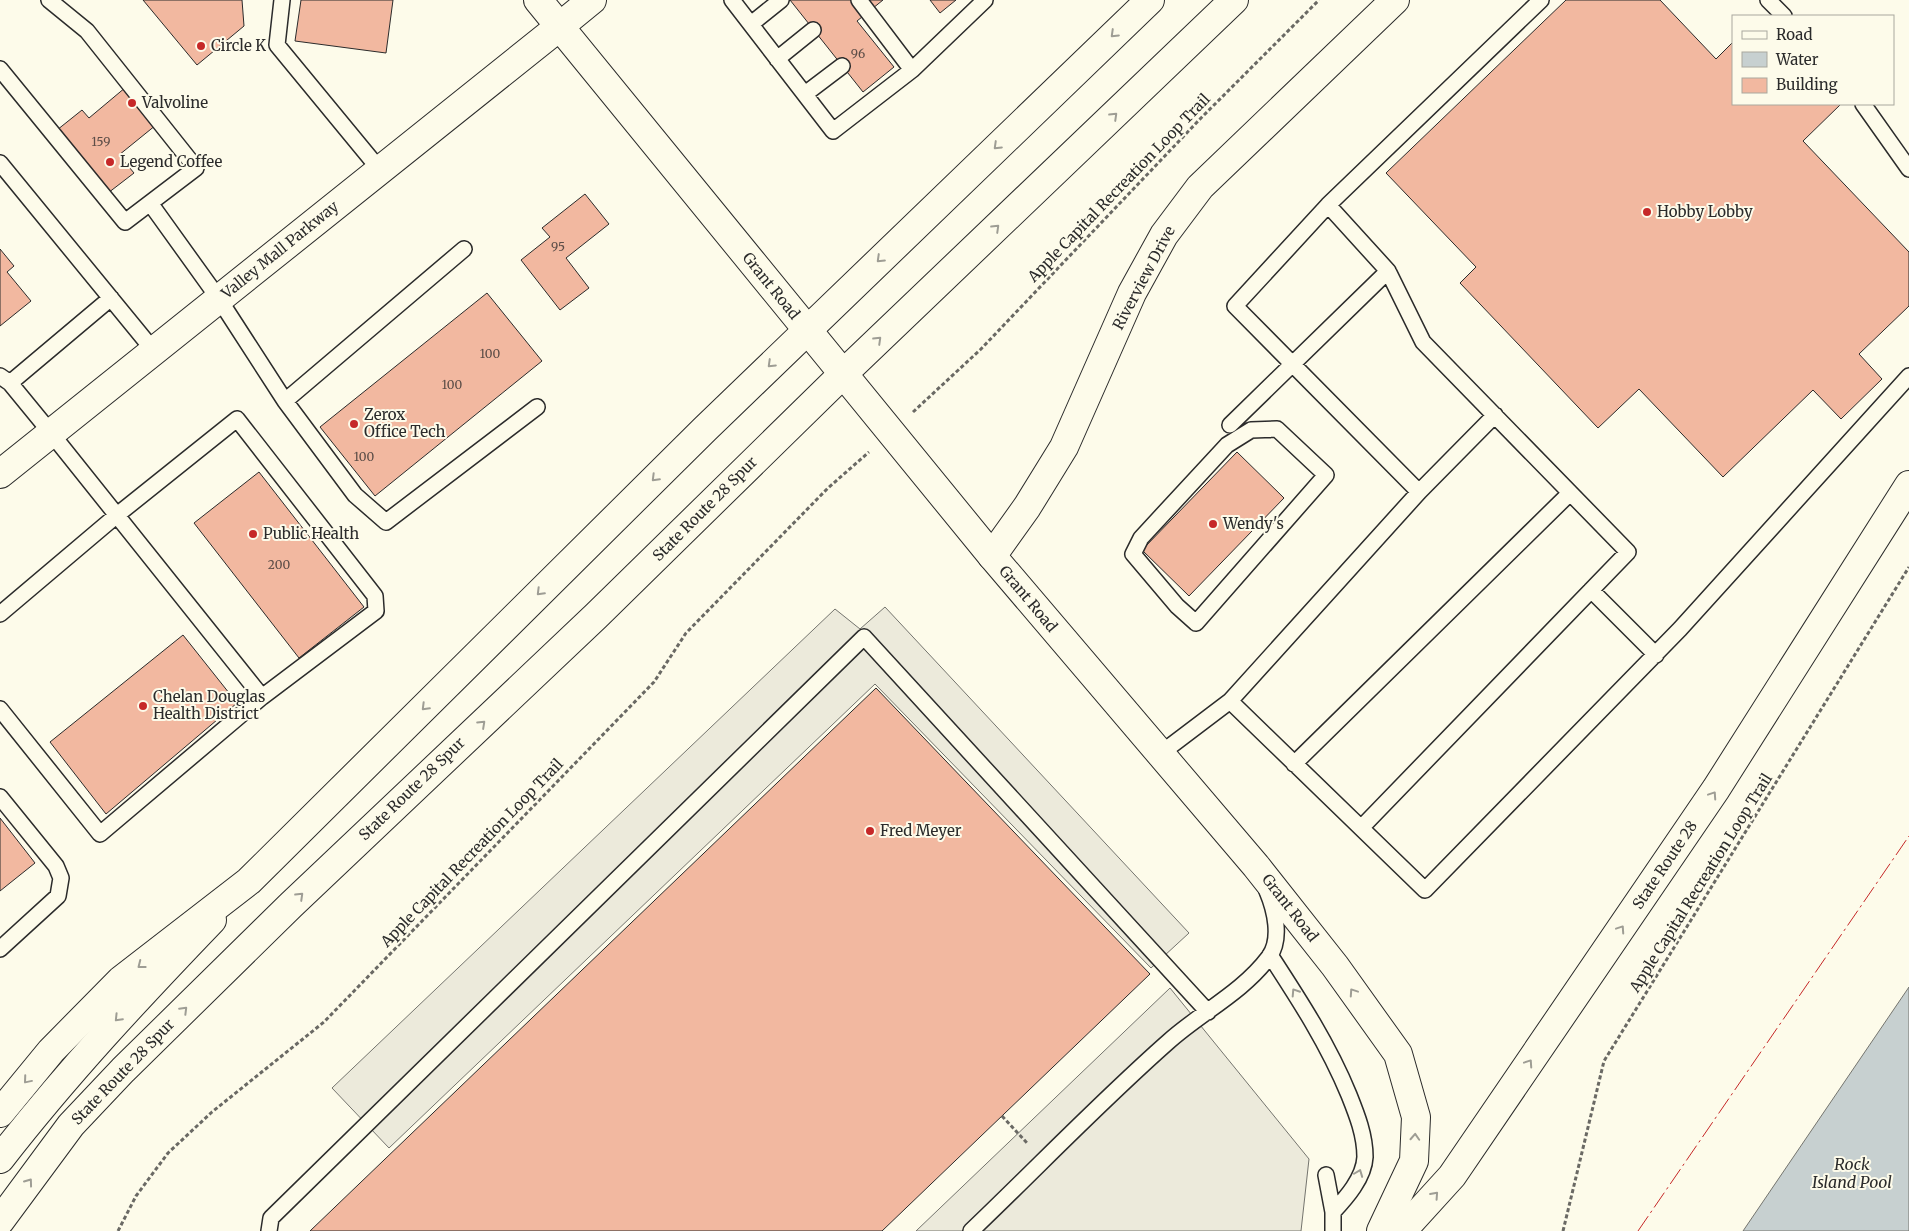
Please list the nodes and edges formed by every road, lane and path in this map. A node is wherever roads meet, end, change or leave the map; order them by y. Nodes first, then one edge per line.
1 (48, 0) edge
2 (282, 0) edge
3 (538, 0) edge
4 (592, 0) edge
5 (732, 0) edge
6 (781, 0) edge
7 (858, 0) edge
8 (986, 0) edge
9 (1150, 0) edge
10 (1234, 0) edge
11 (1319, 0) edge
12 (1395, 0) edge
13 (1541, 0) edge
14 (1768, 0) edge
15 (1783, 15) edge
16 (751, 24) junction
17 (559, 27) junction
18 (813, 30) dead end
19 (777, 59) junction
20 (842, 66) dead end
21 (0, 69) edge
22 (912, 70) junction
23 (805, 94) junction
24 (1865, 105) edge
25 (0, 163) edge
26 (1909, 169) edge
27 (380, 170) junction
28 (150, 203) junction
29 (1328, 205) junction
30 (464, 249) dead end
31 (1388, 271) junction
32 (111, 298) junction
33 (219, 299) junction
34 (806, 330) junction
35 (154, 351) junction
36 (1292, 364) junction
37 (843, 374) junction
38 (1909, 376) edge
39 (5, 379) edge
40 (935, 392) dead end
41 (285, 401) junction
42 (537, 407) dead end
43 (1495, 415) junction
44 (1230, 425) dead end
45 (51, 433) junction
46 (0, 474) edge
47 (1326, 475) joint
48 (836, 481) dead end
49 (1909, 486) edge
50 (1419, 492) junction
51 (1570, 493) junction
52 (117, 515) junction
53 (992, 556) junction
54 (1909, 567) edge
55 (1591, 590) junction
56 (0, 614) edge
57 (1656, 655) junction
58 (262, 697) junction
59 (1230, 701) junction
60 (0, 709) edge
61 (1160, 754) junction
62 (1294, 764) junction
63 (0, 797) edge
64 (1361, 828) junction
65 (1256, 866) junction
66 (249, 881) junction
67 (0, 949) edge
68 (1270, 955) junction
69 (1208, 1012) junction
70 (0, 1113) edge
71 (1002, 1116) dead end
72 (0, 1158) edge
73 (1044, 1161) junction
74 (1326, 1175) dead end
75 (1333, 1212) junction
76 (0, 1221) edge
77 (118, 1231) edge
78 (268, 1231) edge
79 (971, 1231) edge
80 (1333, 1231) edge
81 (1381, 1231) edge
82 (1402, 1231) edge
83 (1563, 1231) edge

1 - 28 lane
2 - 27 lane
3 - 17 main road, Grant Road
4 - 17 main road, Valley Mall Parkway
5 - 16 lane
6 - 16 lane
7 - 22 lane
8 - 22 lane
9 -> 34 main road
37 -> 10 main road, State Route 28 Spur
11 - 40 path, Apple Capital Recreation Loop Trail
12 - 53 main road, Riverview Drive
13 - 29 lane
14 - 15 lane
16 - 19 lane
17 - 27 main road, Valley Mall Parkway
17 - 34 main road, Grant Road
18 - 19 lane
19 - 23 lane
20 - 23 lane
21 - 28 lane
22 - 23 lane
24 - 26 lane
25 - 32 lane
27 - 33 main road, Valley Mall Parkway
28 - 33 lane
29 - 31 lane
29 - 36 lane
30 - 41 lane
31 - 36 lane
31 - 43 lane
32 - 35 lane
32 - 39 lane
33 - 35 main road, Valley Mall Parkway
33 - 41 lane
34 - 37 main road, Grant Road
34 -> 66 main road
35 - 45 main road, Valley Mall Parkway
36 - 44 lane
36 - 50 lane
37 - 53 main road, Grant Road
76 -> 37 main road, State Route 28 Spur
38 - 57 lane
39 - 45 lane
41 - 42 lane
43 - 50 lane
43 - 51 lane
45 - 46 main road, Valley Mall Parkway
45 - 52 lane
47 - 47 lane
48 - 77 path, Apple Capital Recreation Loop Trail
82 -> 49 main road, State Route 28
50 - 59 lane
51 - 55 lane
51 - 62 lane
52 - 56 lane
52 - 58 lane
52 - 58 lane
53 - 61 main road, Grant Road
54 - 83 path, Apple Capital Recreation Loop Trail
55 - 57 lane
55 - 64 lane
57 - 64 lane
58 - 60 lane
59 - 61 lane
59 - 62 lane
61 - 65 main road, Grant Road
62 - 64 lane
63 - 67 lane
65 - 68 lane
81 -> 65 main road, Grant Road
66 -> 70 main road
66 -> 72 main road
68 - 69 lane
75 -> 68 lane
69 - 73 lane
69 - 78 lane
71 - 73 path
73 - 79 lane
74 - 75 lane
75 - 80 lane

